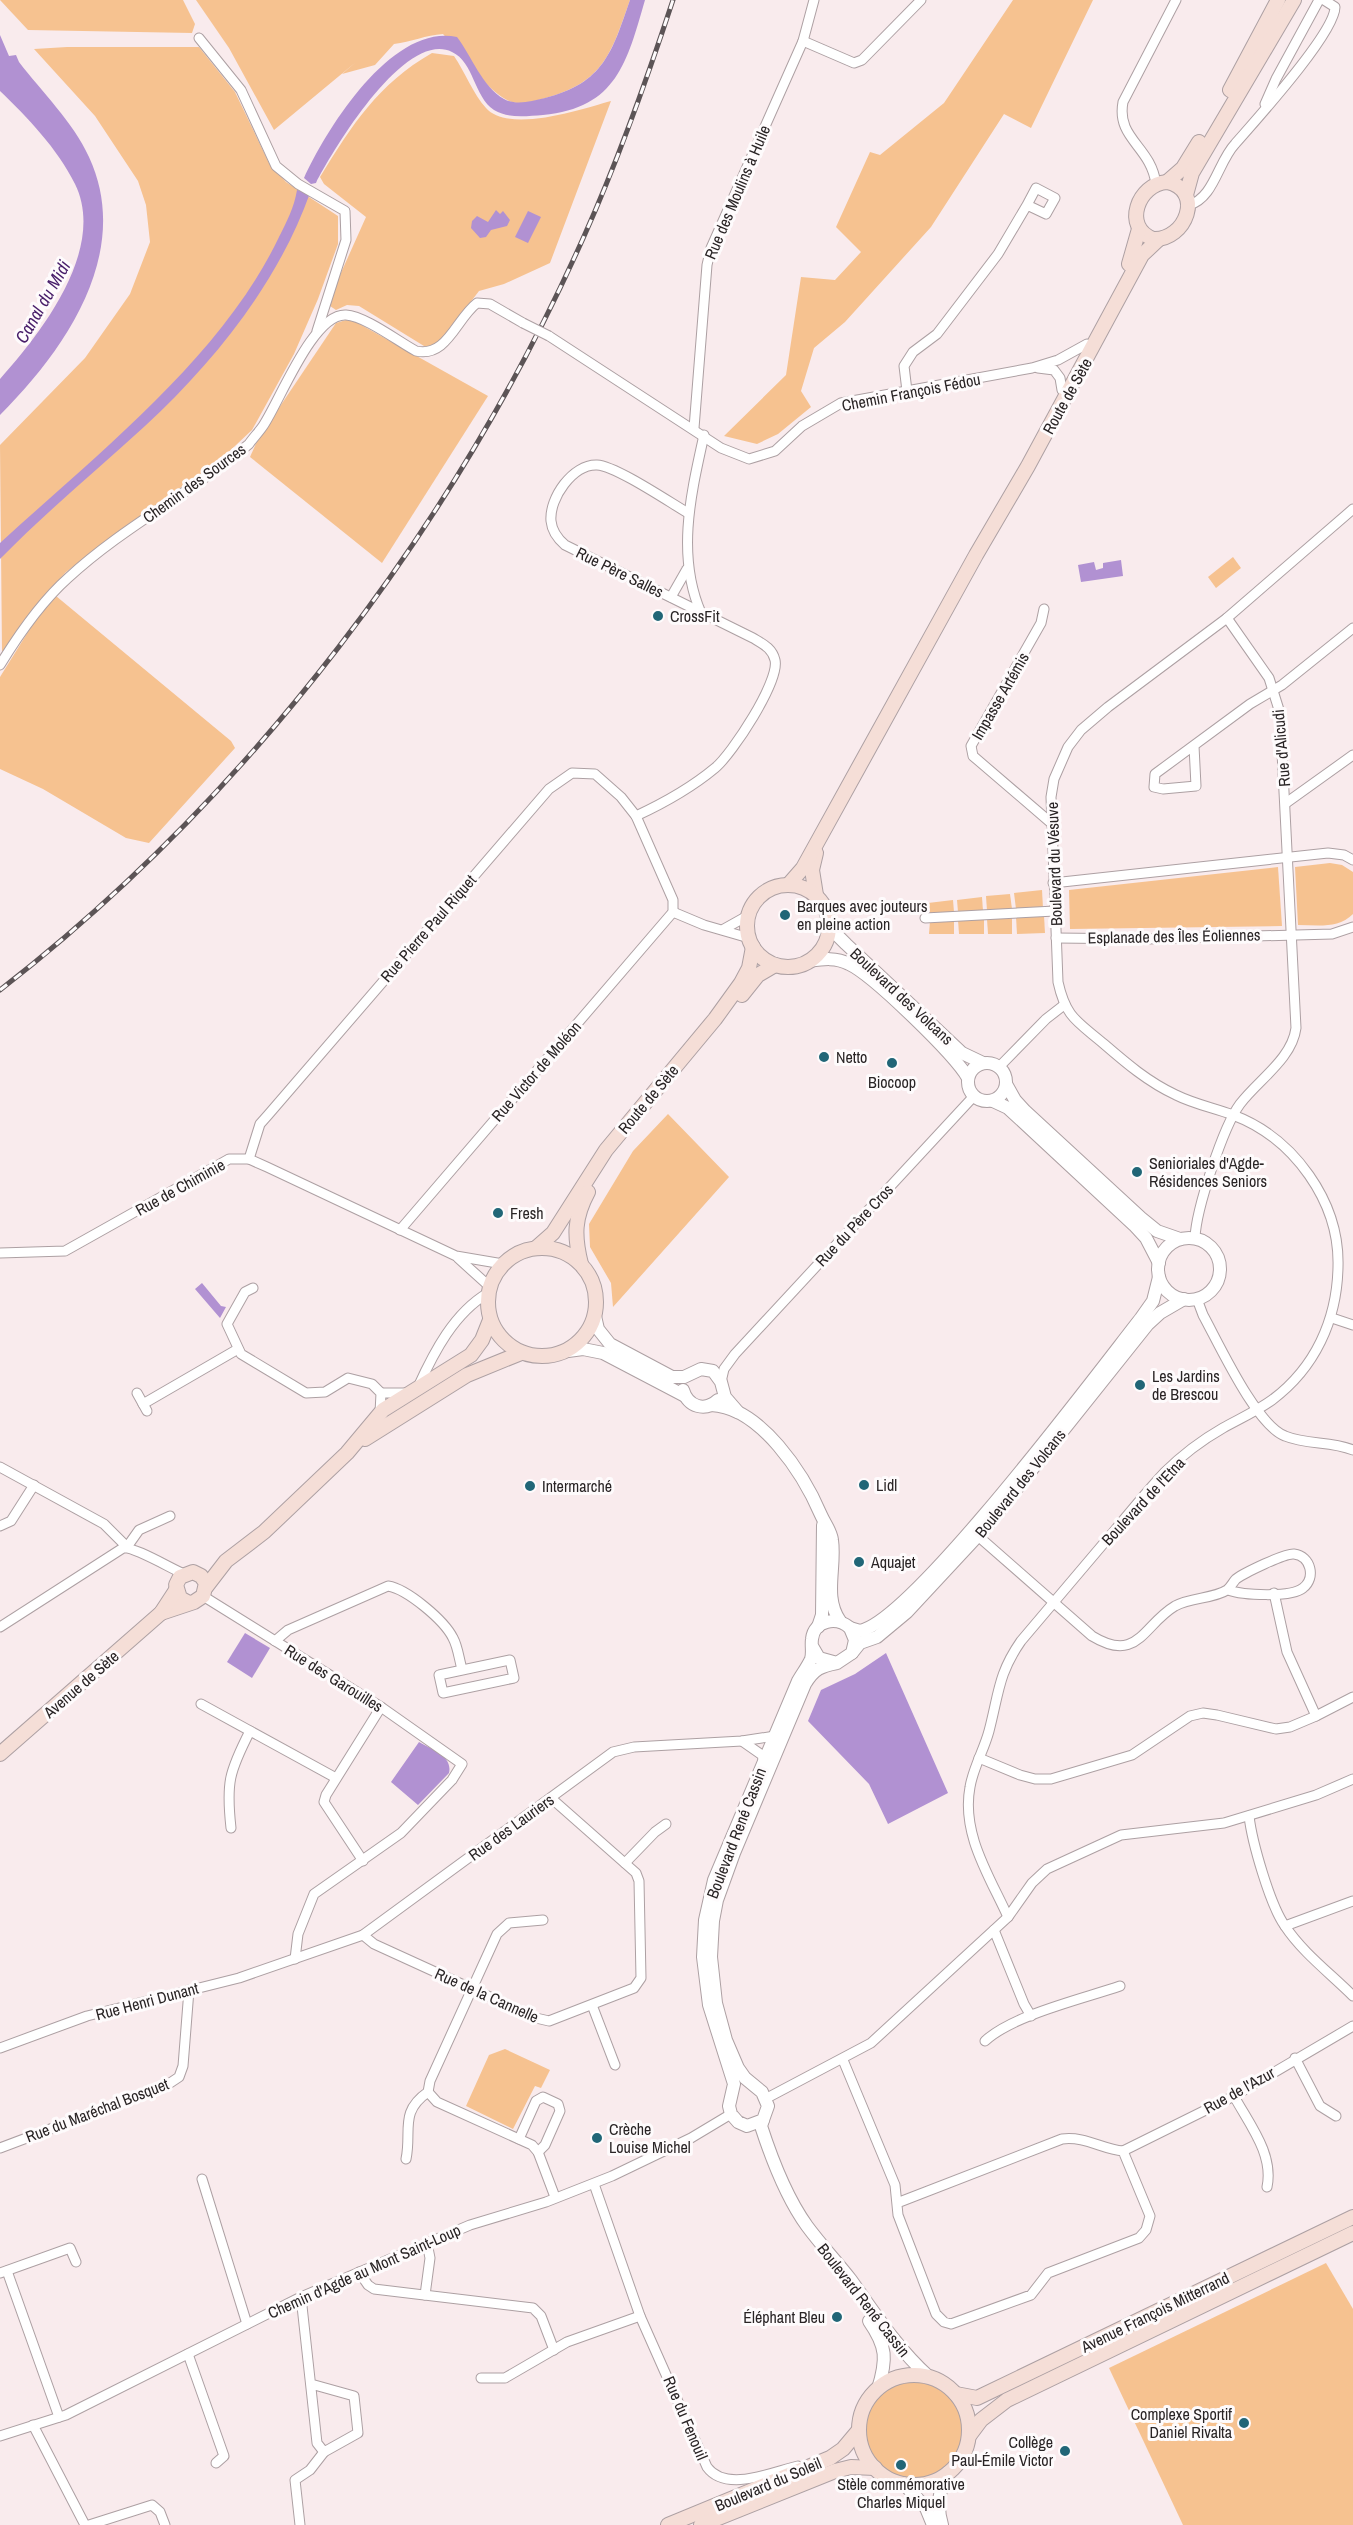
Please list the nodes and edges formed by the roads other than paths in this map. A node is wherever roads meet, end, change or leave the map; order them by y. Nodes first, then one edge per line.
1 (814, 0) edge
2 (921, 0) edge
3 (1176, 0) edge
4 (1278, 0) edge
5 (1294, 0) edge
6 (1319, 0) edge
7 (1324, 0) edge
8 (199, 38) dead end
9 (803, 41) junction
10 (1261, 115) junction
11 (1161, 183) junction
12 (1187, 200) junction
13 (1027, 205) dead end
14 (1139, 229) junction
15 (1159, 239) junction
16 (523, 323) joint
17 (317, 333) junction
18 (1087, 344) junction
19 (1032, 368) junction
20 (1062, 390) junction
21 (907, 391) junction
22 (694, 429) junction
23 (704, 435) junction
24 (1353, 509) edge
25 (688, 513) junction
26 (976, 555) junction
27 (687, 569) junction
28 (671, 597) junction
29 (1044, 609) dead end
30 (702, 613) junction
31 (1227, 618) junction
32 (1353, 628) edge
33 (0, 665) edge
34 (1275, 689) junction
35 (1194, 746) junction
36 (1353, 755) edge
37 (1286, 803) junction
38 (636, 816) junction
39 (1050, 822) junction
40 (819, 838) junction
41 (1286, 858) junction
42 (1353, 860) edge
43 (1053, 883) junction
44 (789, 884) junction
45 (816, 895) junction
46 (1055, 911) junction
47 (673, 912) junction
48 (749, 915) junction
49 (926, 918) dead end
50 (829, 919) junction
51 (1353, 927) edge
52 (724, 929) junction
53 (1291, 933) junction
54 (1056, 938) junction
55 (751, 942) junction
56 (809, 962) junction
57 (775, 965) junction
58 (1064, 1005) junction
59 (983, 1063) junction
60 (999, 1067) junction
61 (968, 1078) junction
62 (1006, 1084) junction
63 (974, 1096) junction
64 (993, 1101) junction
65 (1234, 1115) junction
66 (249, 1159) junction
67 (400, 1230) junction
68 (1196, 1238) junction
69 (1180, 1239) junction
70 (536, 1248) junction
71 (0, 1253) edge
72 (456, 1256) junction
73 (1159, 1263) junction
74 (503, 1264) junction
75 (581, 1264) junction
76 (1159, 1277) junction
77 (253, 1288) dead end
78 (489, 1290) junction
79 (1184, 1299) junction
80 (1197, 1299) junction
81 (595, 1316) junction
82 (1332, 1318) junction
83 (490, 1320) junction
84 (1353, 1325) edge
85 (238, 1349) junction
86 (568, 1351) junction
87 (521, 1353) junction
88 (735, 1354) junction
89 (706, 1369) junction
90 (690, 1373) junction
91 (722, 1386) junction
92 (412, 1390) junction
93 (137, 1393) dead end
94 (381, 1393) junction
95 (685, 1396) junction
96 (711, 1405) junction
97 (1256, 1410) junction
98 (380, 1413) junction
99 (741, 1415) junction
100 (1353, 1450) edge
101 (347, 1453) junction
102 (0, 1467) edge
103 (34, 1485) junction
104 (170, 1516) dead end
105 (823, 1518) junction
106 (0, 1526) edge
107 (978, 1536) junction
108 (128, 1547) junction
109 (226, 1562) junction
110 (183, 1581) junction
111 (1228, 1590) junction
112 (205, 1592) junction
113 (1274, 1593) junction
114 (1053, 1602) junction
115 (189, 1603) junction
116 (161, 1613) junction
117 (845, 1624) junction
118 (0, 1627) edge
119 (818, 1627) junction
120 (275, 1641) junction
121 (812, 1646) junction
122 (842, 1661) junction
123 (462, 1670) junction
124 (1353, 1697) edge
125 (201, 1704) dead end
126 (381, 1707) junction
127 (1316, 1716) junction
128 (250, 1731) junction
129 (775, 1736) junction
130 (742, 1741) junction
131 (0, 1754) edge
132 (979, 1758) junction
133 (764, 1762) junction
134 (336, 1778) junction
135 (1353, 1779) edge
136 (551, 1798) junction
137 (1249, 1816) junction
138 (666, 1824) dead end
139 (231, 1828) dead end
140 (363, 1861) junction
141 (626, 1863) junction
142 (1353, 1901) edge
143 (1008, 1917) junction
144 (543, 1920) dead end
145 (1285, 1926) junction
146 (994, 1930) junction
147 (363, 1935) junction
148 (294, 1959) junction
149 (1120, 1986) dead end
150 (472, 1989) junction
151 (189, 1990) junction
152 (1353, 1996) edge
153 (592, 2005) junction
154 (1031, 2016) junction
155 (1353, 2025) edge
156 (985, 2041) dead end
157 (0, 2048) edge
158 (1295, 2058) junction
159 (843, 2060) junction
160 (615, 2065) dead end
161 (755, 2088) junction
162 (428, 2092) junction
163 (1234, 2096) junction
164 (731, 2098) junction
165 (766, 2098) junction
166 (731, 2114) junction
167 (1336, 2116) dead end
168 (763, 2120) junction
169 (747, 2126) junction
170 (519, 2139) junction
171 (0, 2148) edge
172 (1124, 2151) junction
173 (538, 2152) junction
174 (406, 2159) dead end
175 (202, 2179) dead end
176 (594, 2184) junction
177 (1267, 2187) dead end
178 (555, 2198) junction
179 (897, 2203) junction
180 (1353, 2217) edge
181 (1353, 2233) edge
182 (427, 2243) junction
183 (76, 2262) dead end
184 (3, 2272) edge
185 (359, 2272) junction
186 (425, 2295) junction
187 (301, 2297) junction
188 (640, 2316) junction
189 (247, 2324) junction
190 (554, 2350) junction
191 (188, 2354) junction
192 (929, 2377) junction
193 (481, 2378) dead end
194 (310, 2382) junction
195 (878, 2389) junction
196 (956, 2394) junction
197 (59, 2417) junction
198 (33, 2425) junction
199 (859, 2430) junction
200 (0, 2436) edge
201 (969, 2436) junction
202 (324, 2452) junction
203 (830, 2458) junction
204 (216, 2463) dead end
205 (875, 2468) junction
206 (948, 2472) junction
207 (903, 2483) junction
208 (87, 2525) edge
209 (165, 2525) edge
210 (300, 2525) edge
211 (668, 2525) edge
212 (700, 2525) edge
213 (933, 2525) edge
214 (942, 2525) edge

1 - 9 street, Rue des Moulins à Huile
2 - 9 street
3 - 11 street
4 - 11 main road
5 - 12 main road
6 - 10 street
7 - 10 street
8 - 17 street
9 - 22 street, Rue des Moulins à Huile
10 - 12 street
11 - 12 main road
11 - 14 main road
12 - 15 main road
13 - 21 street
14 - 15 main road
14 - 18 main road, Route de Sète
15 - 26 main road, Route de Sète
16 - 17 street, Chemin des Sources
16 - 22 street, Chemin François Fédou, bridge
17 - 33 street, Chemin des Sources
18 - 19 street, Chemin François Fédou
18 - 20 main road, Route de Sète
19 - 20 street, Chemin François Fédou
19 - 21 street, Chemin François Fédou
20 - 26 main road, Route de Sète
21 - 23 street, Chemin François Fédou
22 - 23 street, Chemin François Fédou
23 - 25 street, Rue Père Salles
24 - 31 street, Boulevard du Vésuve
25 - 27 street, Rue Père Salles
25 - 28 street, Rue Père Salles
26 - 40 main road, Route de Sète
27 - 28 street, Rue Père Salles
27 - 30 street, Rue Père Salles
28 - 30 street, Rue Père Salles
29 - 39 street, Impasse Artémis
30 - 38 street, Rue Père Salles
31 - 34 street, Rue d'Alicudi
31 - 39 street, Boulevard du Vésuve
32 - 34 street
34 - 35 street
34 - 37 street, Rue d'Alicudi
35 - 35 street
36 - 37 street
37 - 41 street, Rue d'Alicudi
38 - 47 street
38 - 66 street, Rue Pierre Paul Riquet
39 - 43 street, Boulevard du Vésuve
40 - 44 main road, Route de Sète
40 - 45 main road, Route de Sète
41 - 42 street
41 - 43 street
41 - 53 street
43 - 46 street, Boulevard du Vésuve
44 - 45 main road
44 - 48 main road
45 - 50 main road
46 - 49 street
46 - 54 street, Boulevard du Vésuve
47 - 52 street
47 - 67 street, Rue Victor de Moléon
48 - 52 street
48 - 55 main road
50 - 56 main road
50 - 59 street, Boulevard des Volcans
51 - 53 street, Esplanade des Îles Éoliennes
52 - 55 street
53 - 54 street, Esplanade des Îles Éoliennes
53 - 65 street
54 - 58 street, Boulevard du Vésuve
55 - 57 main road
55 - 70 main road, Route de Sète
56 - 57 main road
56 - 61 street, Boulevard des Volcans
57 - 75 main road, Route de Sète
58 - 60 street
58 - 65 street
59 - 60 street
59 - 61 street
60 - 62 street
61 - 63 street
62 - 64 street
62 - 69 street
63 - 64 street
63 - 88 street, Rue du Père Cros
64 - 73 street
65 - 68 street
65 - 82 street, Boulevard de l'Etna
66 - 67 street, Rue de Chiminie
66 - 71 street, Rue de Chiminie
67 - 72 street, Rue de Chiminie
68 - 69 street
68 - 80 street
69 - 73 street
70 - 74 main road
70 - 75 main road
72 - 74 street, Rue de Chiminie
72 - 78 street, Rue de Chiminie
73 - 76 street
74 - 78 main road
75 - 81 main road
76 - 79 street
76 - 117 street, Boulevard des Volcans
77 - 85 street
78 - 83 main road
78 - 92 street
79 - 80 street
79 - 107 street, Boulevard des Volcans
80 - 97 street
81 - 86 main road
81 - 90 street
82 - 84 street
82 - 97 street, Boulevard de l'Etna
83 - 87 main road
83 - 92 main road
85 - 93 street
85 - 94 street
86 - 87 main road
86 - 95 street
87 - 101 main road
88 - 89 street, Rue du Père Cros
88 - 91 street, Rue du Père Cros
89 - 90 street
89 - 91 street
90 - 95 street
91 - 96 street
91 - 99 street
92 - 94 street
92 - 98 main road
94 - 98 street
95 - 96 street
96 - 99 street
97 - 100 street
97 - 114 street, Boulevard de l'Etna
98 - 101 main road
99 - 105 street
101 - 109 main road
102 - 103 street
103 - 106 street
103 - 108 street
104 - 108 street
105 - 117 street
105 - 119 street
107 - 114 street
107 - 122 street, Boulevard des Volcans
108 - 110 street
108 - 118 street
109 - 110 main road
109 - 112 main road
110 - 112 main road
110 - 115 main road
110 - 116 main road, Avenue de Sète
111 - 113 street
111 - 113 street
111 - 114 street
112 - 115 main road, Avenue de Sète
112 - 120 street, Rue des Garouilles
113 - 127 street
114 - 132 street, Boulevard de l'Etna
115 - 116 main road, Avenue de Sète
116 - 131 main road, Avenue de Sète
117 - 119 street
117 - 122 street
119 - 121 street
120 - 123 street
120 - 126 street, Rue des Garouilles
121 - 122 street
121 - 129 street, Boulevard René Cassin
122 - 161 street, Boulevard René Cassin
123 - 123 street
124 - 127 street
125 - 128 street
126 - 134 street
126 - 140 street, Rue des Garouilles
127 - 132 street
128 - 134 street
128 - 139 street
129 - 130 street, Rue des Lauriers
129 - 133 street, Boulevard René Cassin
130 - 133 street
130 - 136 street, Rue des Lauriers
132 - 143 street, Boulevard de l'Etna
133 - 164 street, Boulevard René Cassin
134 - 140 street
135 - 137 street
136 - 141 street, Rue de la Cannelle
136 - 147 street, Rue des Lauriers
137 - 143 street
137 - 145 street
138 - 141 street
140 - 148 street
141 - 153 street, Rue de la Cannelle
142 - 145 street
143 - 146 street
144 - 150 street
145 - 152 street
146 - 154 street
146 - 159 street
147 - 148 street, Rue des Lauriers
147 - 150 street, Rue de la Cannelle
148 - 151 street, Rue Henri Dunant
149 - 154 street
150 - 153 street, Rue de la Cannelle
150 - 162 street
151 - 157 street, Rue Henri Dunant
151 - 171 street, Rue du Maréchal Bosquet
153 - 160 street
154 - 156 street
155 - 158 street, Rue de l'Azur
158 - 163 street, Rue de l'Azur
158 - 167 street
159 - 165 street
159 - 179 street
161 - 164 street
161 - 165 street
162 - 170 street
162 - 174 street
163 - 172 street, Rue de l'Azur
163 - 177 street
164 - 166 street
165 - 168 street
166 - 169 street
166 - 176 street, Chemin d'Agde au Mont Saint-Loup
168 - 169 street
168 - 192 street, Boulevard René Cassin
169 - 195 street, Boulevard René Cassin
170 - 173 street
170 - 173 street
172 - 179 street
172 - 179 street
173 - 178 street
175 - 189 street
176 - 178 street, Chemin d'Agde au Mont Saint-Loup
176 - 188 street, Rue du Fenouil
178 - 182 street, Chemin d'Agde au Mont Saint-Loup
180 - 196 main road, Avenue François Mitterrand
181 - 201 main road, Avenue François Mitterrand
182 - 185 street, Chemin d'Agde au Mont Saint-Loup
182 - 186 street
183 - 184 street
184 - 197 street
185 - 186 street
185 - 187 street, Chemin d'Agde au Mont Saint-Loup
186 - 190 street
187 - 189 street, Chemin d'Agde au Mont Saint-Loup
187 - 194 street
188 - 190 street
188 - 203 street, Rue du Fenouil
189 - 191 street, Chemin d'Agde au Mont Saint-Loup
190 - 193 street
191 - 197 street, Chemin d'Agde au Mont Saint-Loup
191 - 204 street
192 - 195 main road
192 - 196 main road
194 - 202 street
194 - 202 street
195 - 199 main road
196 - 201 main road
197 - 198 street, Chemin d'Agde au Mont Saint-Loup
198 - 200 street, Chemin d'Agde au Mont Saint-Loup
198 - 208 street
199 - 203 main road, Boulevard du Soleil
199 - 205 main road
201 - 206 main road
202 - 210 street
203 - 211 main road, Boulevard du Soleil
205 - 207 main road
205 - 212 main road, Boulevard du Soleil
206 - 207 main road
206 - 214 street
207 - 213 street
208 - 209 street

